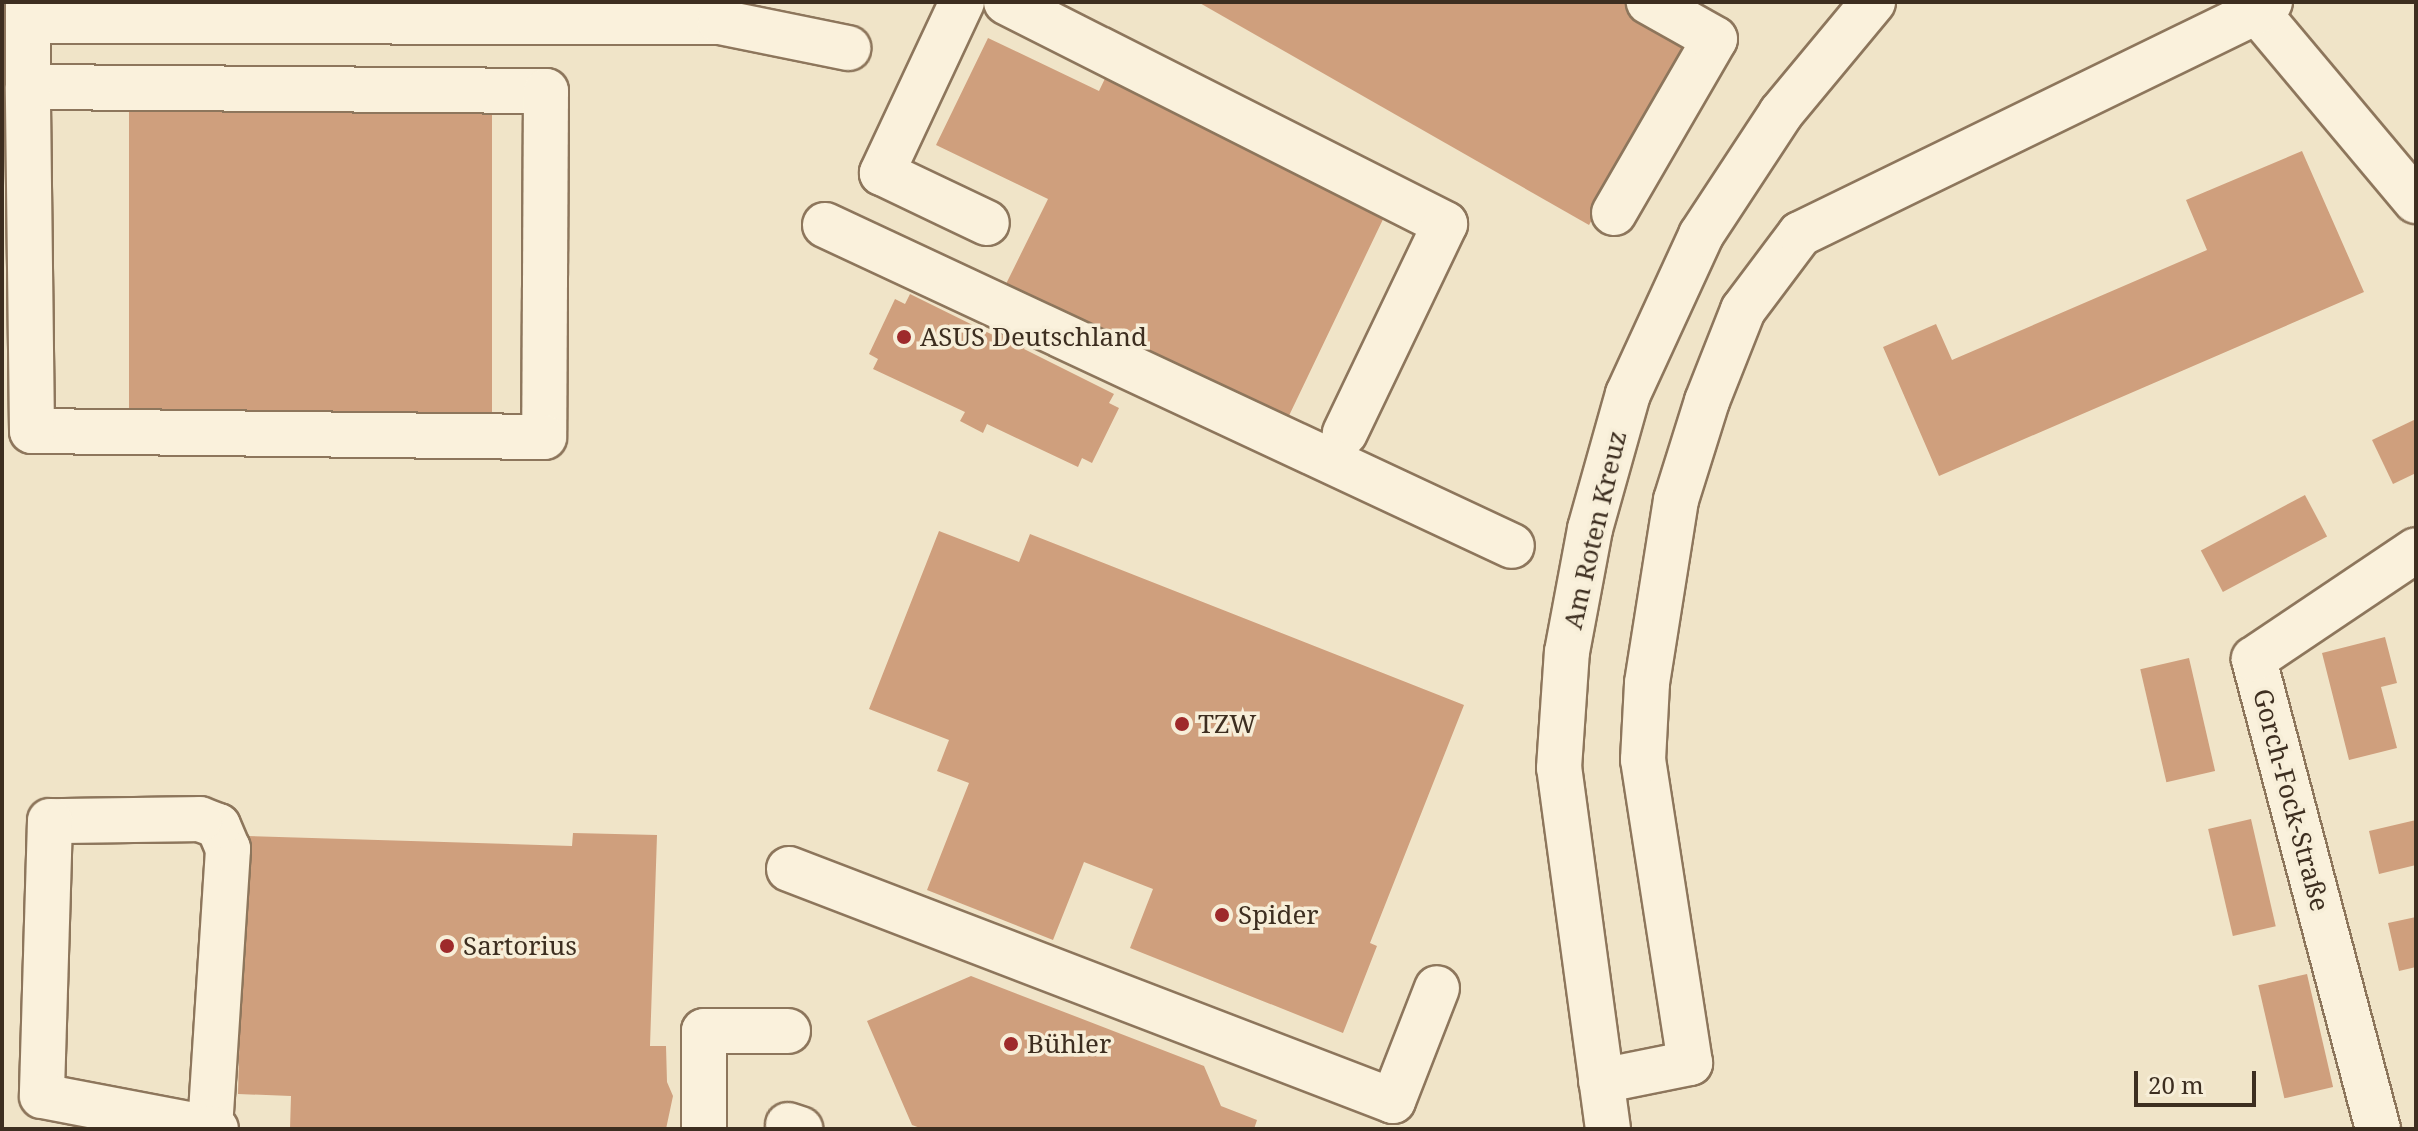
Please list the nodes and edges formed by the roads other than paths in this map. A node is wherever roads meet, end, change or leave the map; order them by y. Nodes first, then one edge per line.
1 (962, 2) edge
2 (1006, 2) edge
3 (1649, 2) edge
4 (1873, 2) edge
5 (2259, 5) edge
6 (28, 11) edge
7 (848, 48) dead end
8 (28, 87) junction
9 (2416, 201) edge
10 (1614, 213) dead end
11 (987, 223) dead end
12 (825, 225) dead end
13 (1345, 433) dead end
14 (1512, 546) dead end
15 (2416, 550) edge
16 (789, 869) dead end
17 (1437, 988) dead end
18 (788, 1031) dead end
19 (1601, 1081) junction
20 (213, 1128) edge
21 (704, 1129) edge
22 (1608, 1129) edge
23 (2378, 1129) edge

1 - 11 street
2 - 13 street
3 - 10 street
4 - 19 street, Am Roten Kreuz
5 - 9 street
5 - 19 street
6 - 7 street
6 - 8 street
8 - 8 street
12 - 14 street
15 - 23 street, Gorch-Fock-Straße
16 - 17 street
18 - 21 street
19 - 22 street, Am Roten Kreuz
20 - 20 street

